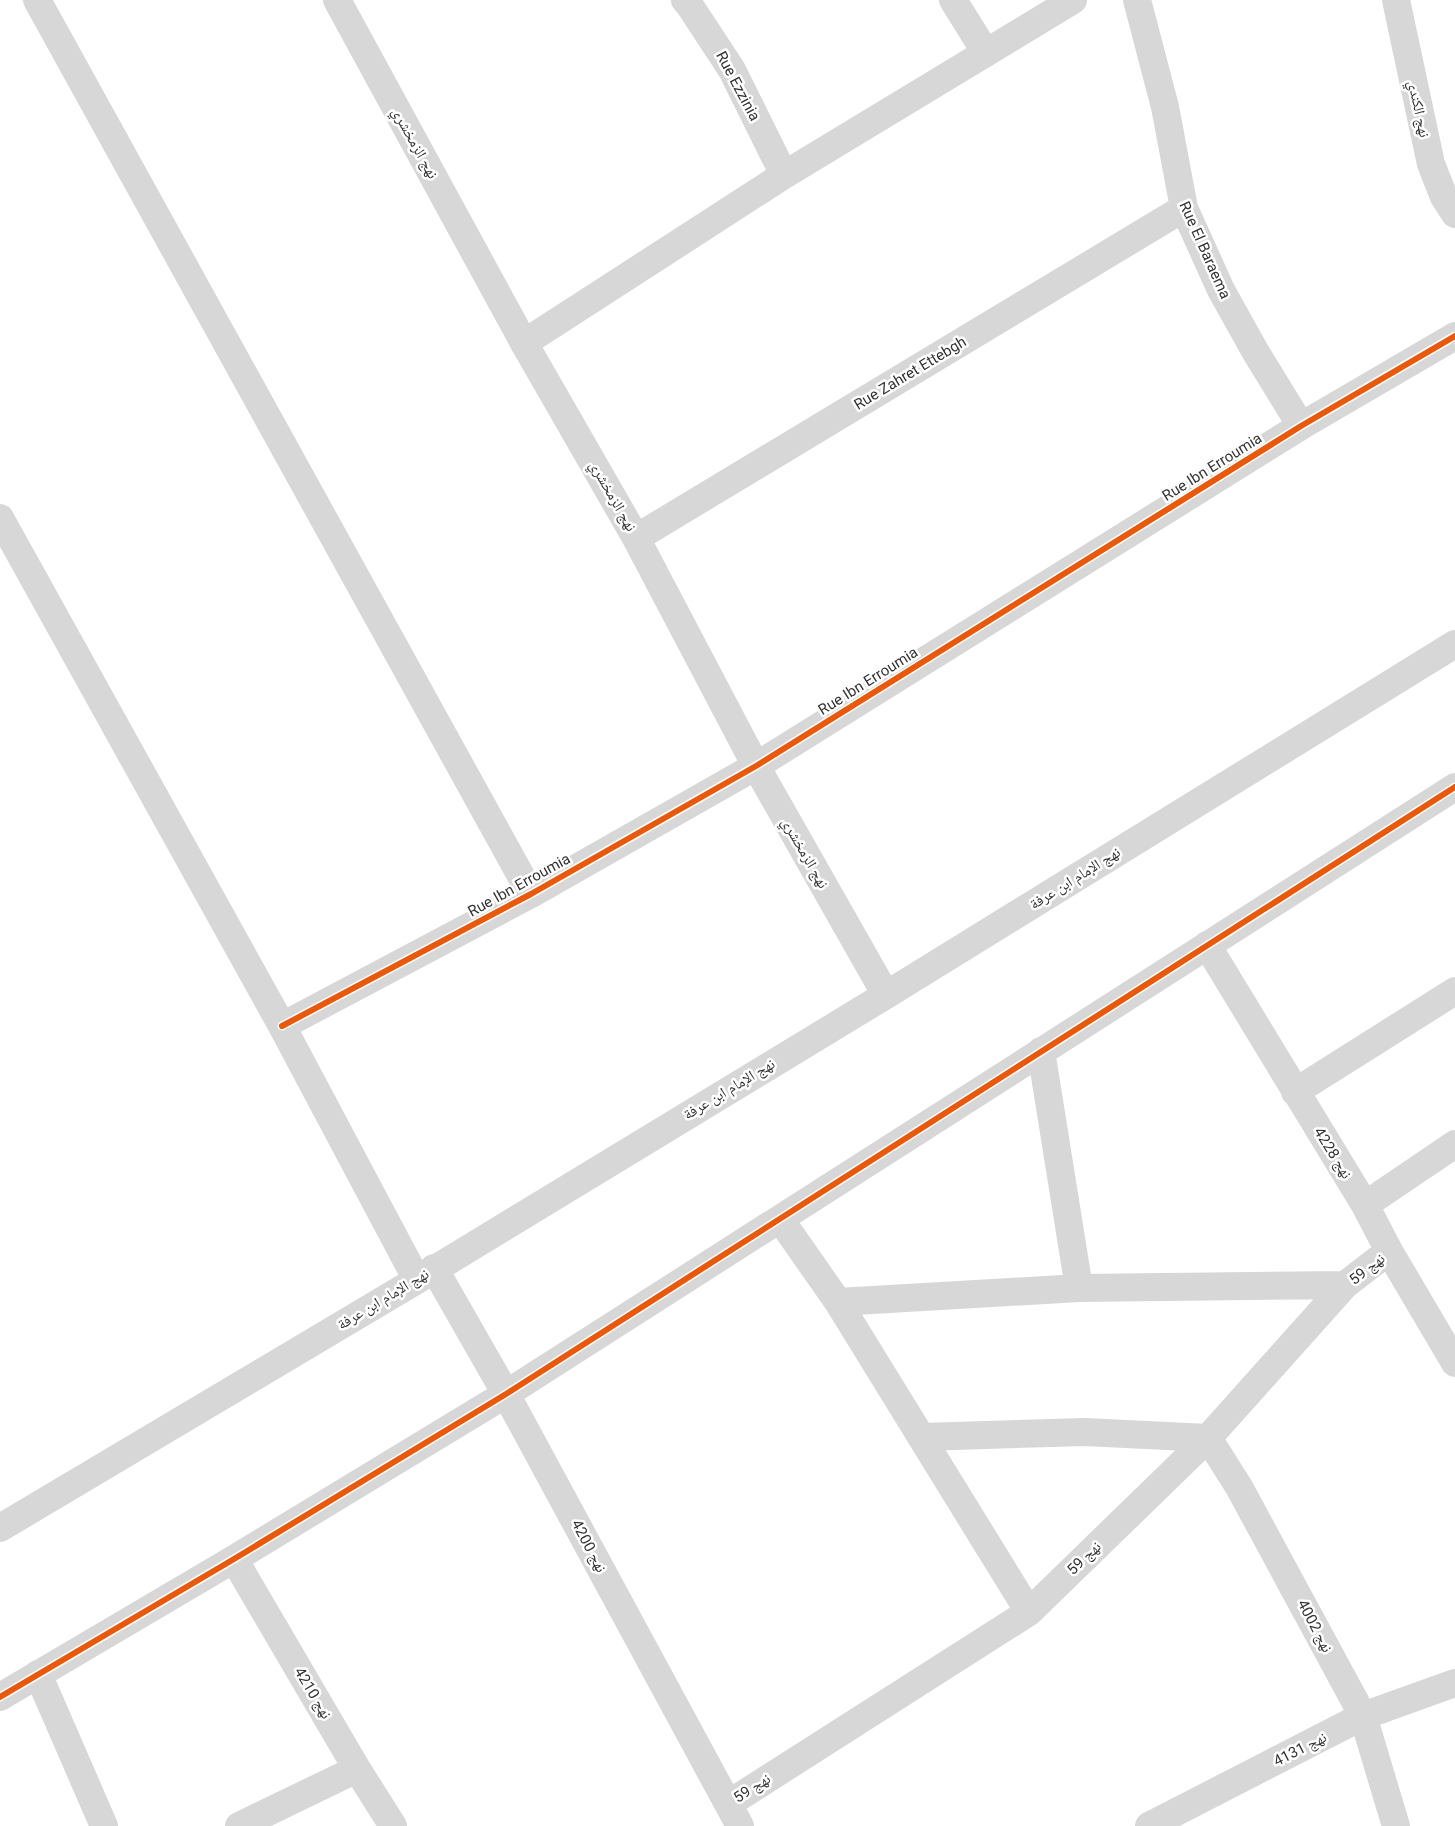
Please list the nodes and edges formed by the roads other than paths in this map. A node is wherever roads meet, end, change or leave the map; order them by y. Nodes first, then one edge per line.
1 (37, 0) edge
2 (336, 0) edge
3 (685, 0) edge
4 (954, 0) edge
5 (1073, 0) edge
6 (1136, 0) edge
7 (1396, 0) edge
8 (986, 53) junction
9 (784, 175) junction
10 (1184, 208) junction
11 (1455, 214) edge
12 (1455, 336) edge
13 (524, 343) junction
14 (1301, 426) junction
15 (0, 518) edge
16 (636, 538) junction
17 (1455, 644) edge
18 (756, 766) junction
19 (1455, 787) edge
20 (531, 894) junction
21 (1206, 945) junction
22 (1455, 991) edge
23 (886, 995) junction
24 (282, 1026) junction
25 (1041, 1051) junction
26 (1295, 1092) junction
27 (1455, 1144) edge
28 (1365, 1205) junction
29 (780, 1219) junction
30 (1389, 1251) junction
31 (426, 1274) junction
32 (1345, 1285) junction
33 (1078, 1288) junction
34 (838, 1302) junction
35 (1451, 1345) edge
36 (506, 1394) junction
37 (921, 1437) junction
38 (1208, 1438) junction
39 (0, 1528) edge
40 (234, 1559) junction
41 (1029, 1612) junction
42 (38, 1674) junction
43 (1455, 1683) edge
44 (0, 1697) edge
45 (1363, 1716) junction
46 (357, 1769) junction
47 (734, 1815) edge
48 (104, 1826) edge
49 (239, 1826) edge
50 (393, 1826) edge
51 (1149, 1826) edge
52 (1396, 1826) edge

1 - 20 street
2 - 13 street, نهج الزمخشري
3 - 9 street, Rue Ezzinia
4 - 8 street
5 - 8 street
6 - 10 street, Rue El Baraema
7 - 11 street, نهج الكندي
8 - 9 street
9 - 13 street
10 - 14 street, Rue El Baraema
10 - 16 street, Rue Zahret Ettebgh
12 - 14 street, Rue Ibn Erroumia
13 - 16 street, نهج الزمخشري
14 - 18 street, Rue Ibn Erroumia
15 - 24 street, نهج 4200
16 - 18 street, نهج الزمخشري
17 - 23 street, نهج الإمام ابن عرفة
18 - 20 street, Rue Ibn Erroumia
18 - 23 street, نهج الزمخشري
19 - 21 street
20 - 24 street, Rue Ibn Erroumia
21 - 25 street
21 - 26 street, نهج 4228
22 - 26 street
23 - 31 street, نهج الإمام ابن عرفة
24 - 31 street, نهج 4200
25 - 29 street
25 - 33 street
26 - 28 street, نهج 4228
27 - 28 street
28 - 30 street, نهج 4228
29 - 34 street
29 - 36 street
30 - 32 street, نهج 59
30 - 35 street, نهج 4228
31 - 36 street, نهج 4200
31 - 39 street, نهج الإمام ابن عرفة
32 - 33 street
32 - 38 street, نهج 59
33 - 34 street
34 - 37 street
36 - 40 street
36 - 47 street, نهج 4200
37 - 38 street
37 - 41 street
38 - 41 street, نهج 59
38 - 45 street, نهج 4002
40 - 42 street
40 - 46 street, نهج 4210
41 - 47 street, نهج 59
42 - 44 street
42 - 48 street
43 - 45 street, نهج 4131
45 - 51 street, نهج 4131
45 - 52 street, نهج 4002
46 - 49 street
46 - 50 street, نهج 4210

